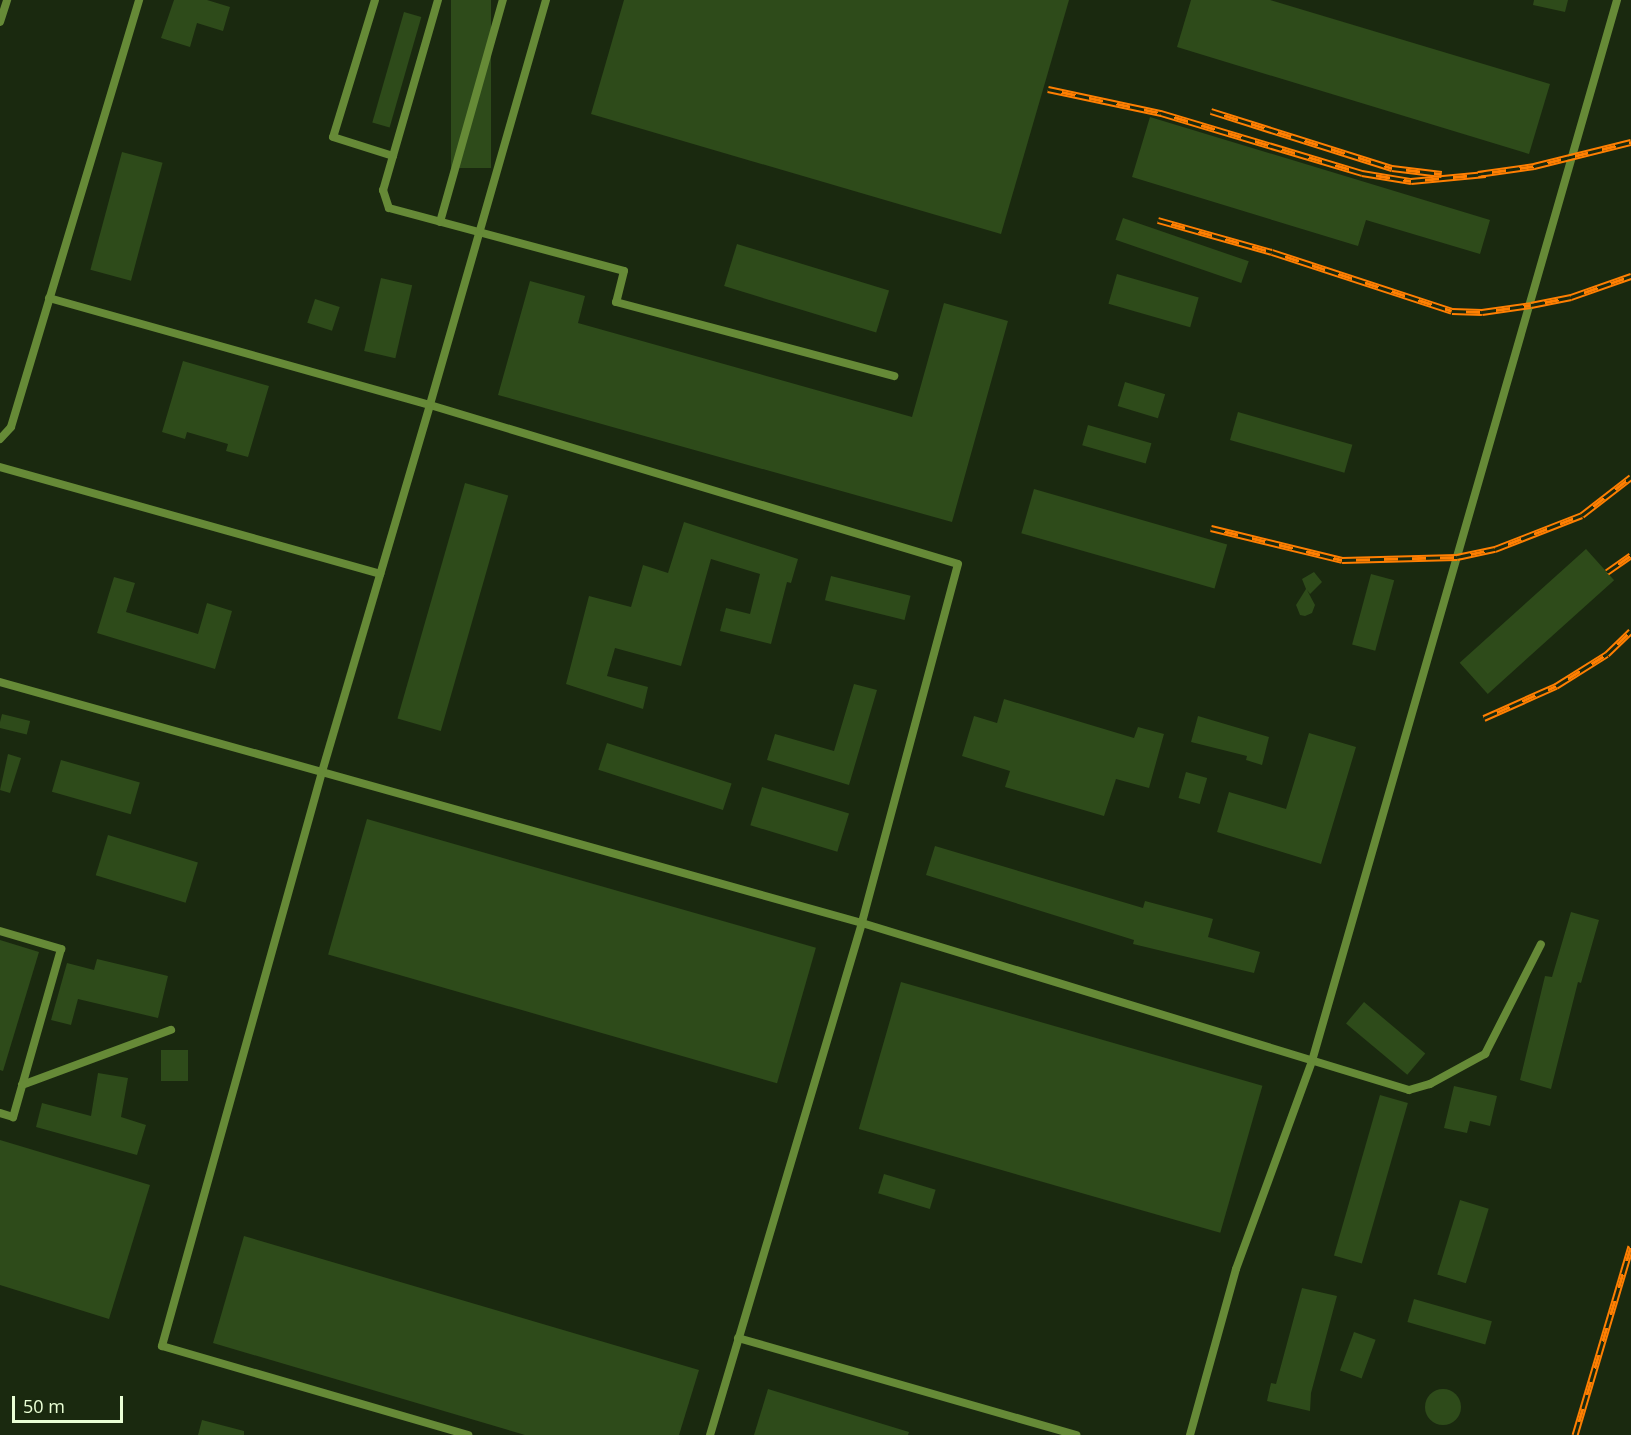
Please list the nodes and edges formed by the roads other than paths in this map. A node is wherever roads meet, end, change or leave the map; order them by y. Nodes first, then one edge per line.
1 (7, 0) edge
2 (139, 0) edge
3 (375, 0) edge
4 (438, 0) edge
5 (503, 0) edge
6 (546, 0) edge
7 (1617, 0) edge
8 (0, 22) edge
9 (393, 156) junction
10 (440, 222) junction
11 (480, 232) junction
12 (49, 298) junction
13 (894, 376) dead end
14 (430, 405) junction
15 (0, 440) edge
16 (0, 467) edge
17 (380, 574) junction
18 (0, 682) edge
19 (322, 772) junction
20 (862, 922) junction
21 (0, 931) edge
22 (1541, 944) dead end
23 (171, 1030) dead end
24 (1312, 1061) junction
25 (22, 1085) junction
26 (0, 1113) edge
27 (738, 1338) junction
28 (468, 1435) edge
29 (710, 1435) edge
30 (1076, 1435) edge
31 (1190, 1435) edge

1 - 8 lane
2 - 12 lane
3 - 9 lane
4 - 9 lane
5 - 10 lane
6 - 11 lane
7 - 24 lane
9 - 10 lane
10 - 11 lane
11 - 13 lane
11 - 14 lane
12 - 14 lane
12 - 15 lane
14 - 17 lane
14 - 20 lane
16 - 17 lane
17 - 19 lane
18 - 19 lane
19 - 20 lane
19 - 28 lane
20 - 24 lane
20 - 27 lane
21 - 25 lane
22 - 24 lane
23 - 25 lane
24 - 31 lane
25 - 26 lane
27 - 29 lane
27 - 30 lane

